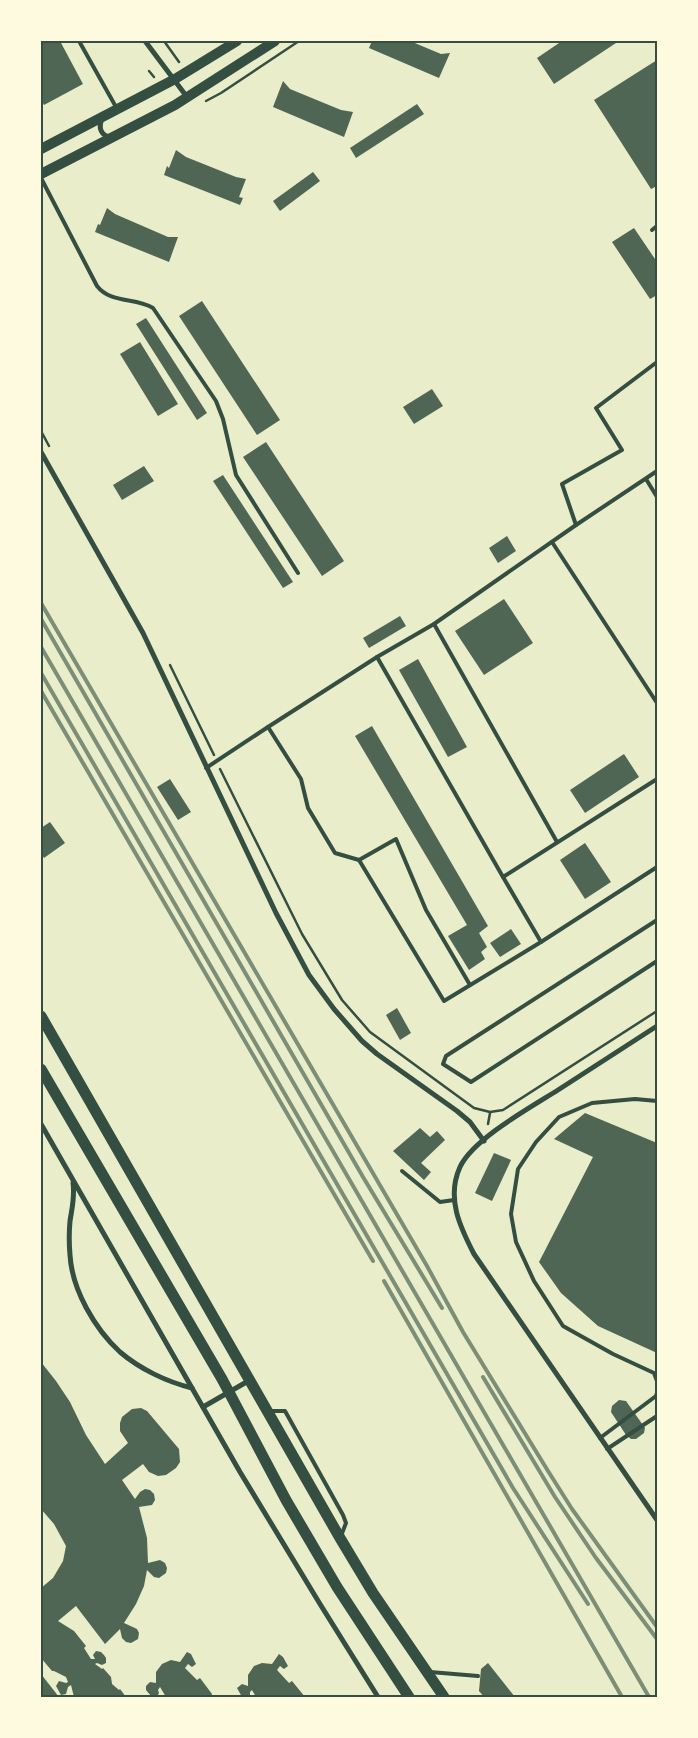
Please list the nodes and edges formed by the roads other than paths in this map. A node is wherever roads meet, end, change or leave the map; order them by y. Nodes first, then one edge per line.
1 (79, 41) edge
2 (145, 41) edge
3 (238, 41) edge
4 (275, 41) edge
5 (174, 80) junction
6 (188, 98) junction
7 (117, 110) junction
8 (103, 117) junction
9 (115, 136) junction
10 (41, 149) edge
11 (41, 174) edge
12 (41, 178) edge
13 (657, 226) edge
14 (652, 230) dead end
15 (657, 362) edge
16 (41, 452) edge
17 (657, 471) edge
18 (646, 479) junction
19 (657, 497) edge
20 (576, 525) junction
21 (552, 542) junction
22 (298, 573) dead end
23 (434, 624) junction
24 (376, 657) junction
25 (657, 702) edge
26 (268, 726) junction
27 (206, 768) junction
28 (657, 779) edge
29 (557, 842) junction
30 (360, 860) junction
31 (657, 867) edge
32 (503, 877) junction
33 (657, 920) edge
34 (541, 942) junction
35 (657, 961) edge
36 (470, 985) junction
37 (41, 1016) edge
38 (657, 1026) edge
39 (41, 1069) edge
40 (657, 1101) edge
41 (41, 1124) edge
42 (484, 1140) junction
43 (402, 1171) dead end
44 (72, 1177) junction
45 (454, 1200) junction
46 (250, 1380) junction
47 (657, 1381) edge
48 (192, 1388) junction
49 (229, 1392) junction
50 (657, 1393) edge
51 (203, 1407) junction
52 (657, 1416) edge
53 (600, 1438) junction
54 (607, 1449) junction
55 (657, 1520) edge
56 (427, 1672) junction
57 (478, 1676) dead end
58 (378, 1697) edge
59 (409, 1697) edge
60 (444, 1697) edge

1 - 7 lane
2 - 5 street
3 - 5 main road
4 - 6 main road
5 - 6 street
5 - 7 main road
6 - 9 main road
7 - 8 main road
8 - 9 street
8 - 10 main road
9 - 11 main road
12 - 22 lane
13 - 14 lane
15 - 20 lane
16 - 27 street
17 - 18 lane
18 - 19 lane
18 - 20 lane
20 - 21 lane
21 - 23 lane
21 - 25 lane
23 - 24 lane
23 - 29 lane
24 - 26 lane
24 - 32 lane
26 - 27 lane
26 - 30 lane
27 - 42 street
28 - 29 lane
29 - 32 lane
30 - 36 lane
30 - 36 lane
31 - 34 lane
32 - 34 lane
33 - 35 lane
34 - 36 lane
37 - 46 main road
38 - 42 street
39 - 49 main road
40 - 47 lane
41 - 44 street
42 - 45 street
43 - 45 lane
44 - 48 street
44 - 48 street
45 - 53 street
46 - 49 street
46 - 56 main road
48 - 51 street
49 - 51 street
49 - 59 main road
50 - 53 lane
51 - 58 street
52 - 54 lane
53 - 54 street
54 - 55 street
56 - 57 lane
56 - 60 main road

